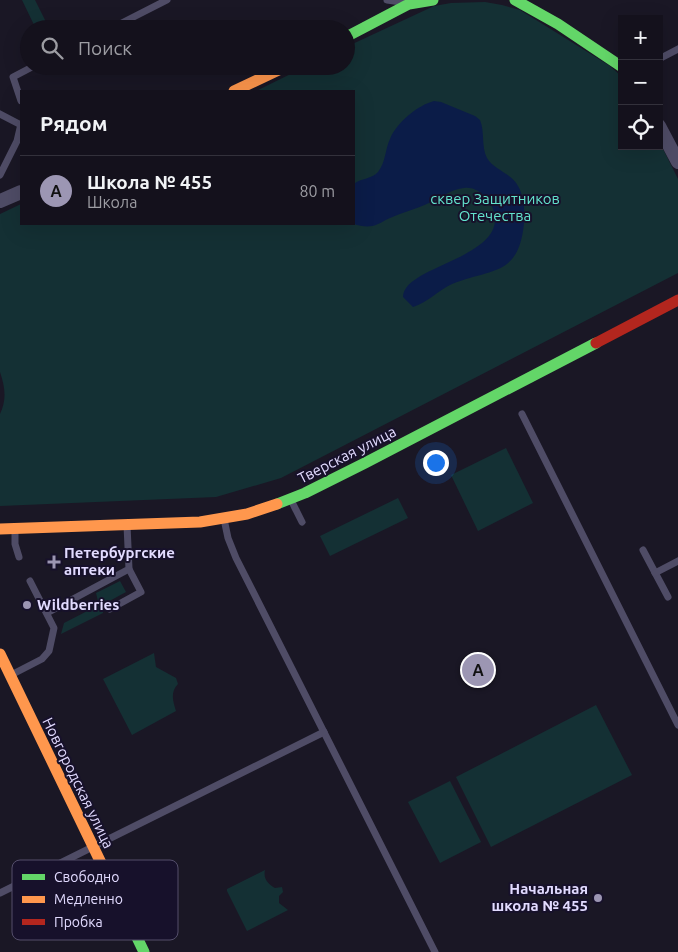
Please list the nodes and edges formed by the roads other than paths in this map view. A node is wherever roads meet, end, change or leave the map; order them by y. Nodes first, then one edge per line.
1 (167, 0) edge
2 (387, 0) edge
3 (433, 0) edge
4 (515, 0) edge
5 (409, 4) junction
6 (128, 20) edge
7 (355, 32) edge
8 (678, 49) edge
9 (663, 57) edge
10 (618, 64) edge
11 (20, 73) edge
12 (268, 75) edge
13 (236, 90) edge
14 (20, 98) edge
15 (0, 114) edge
16 (20, 124) edge
17 (20, 128) edge
18 (663, 134) edge
19 (678, 162) edge
20 (0, 175) edge
21 (20, 192) edge
22 (0, 201) edge
23 (678, 300) edge
24 (522, 414) dead end
25 (291, 500) junction
26 (224, 519) junction
27 (302, 522) dead end
28 (126, 525) junction
29 (15, 529) junction
30 (0, 530) edge
31 (642, 550) dead end
32 (19, 557) dead end
33 (678, 561) edge
34 (128, 569) junction
35 (655, 573) junction
36 (30, 581) dead end
37 (668, 597) dead end
38 (110, 609) dead end
39 (47, 613) junction
40 (0, 654) edge
41 (10, 676) junction
42 (678, 725) edge
43 (324, 732) junction
44 (92, 847) junction
45 (66, 860) edge
46 (98, 860) edge
47 (12, 887) edge
48 (0, 893) edge
49 (138, 940) edge
50 (433, 951) edge
51 (144, 952) edge

1 - 6 lane
2 - 5 lane
3 - 5 street
4 - 10 street
5 - 7 street
8 - 9 lane
11 - 14 lane
12 - 13 street
15 - 16 lane
17 - 20 lane
18 - 19 street
21 - 22 street
23 - 25 street, Тверская улица
24 - 42 lane
25 - 26 street, Тверская улица
25 - 27 lane
26 - 28 street, Тверская улица
26 - 43 lane
28 - 29 street, Тверская улица
28 - 34 lane
29 - 30 street, Тверская улица
29 - 32 lane
31 - 35 lane
33 - 35 lane
34 - 38 lane
34 - 39 lane
35 - 37 lane
36 - 39 lane
39 - 41 lane
40 - 41 street, Новгородская улица
41 - 44 street, Новгородская улица
43 - 44 lane
43 - 50 lane
44 - 45 lane
44 - 46 street, Новгородская улица
47 - 48 lane
49 - 51 street, Новгородская улица

